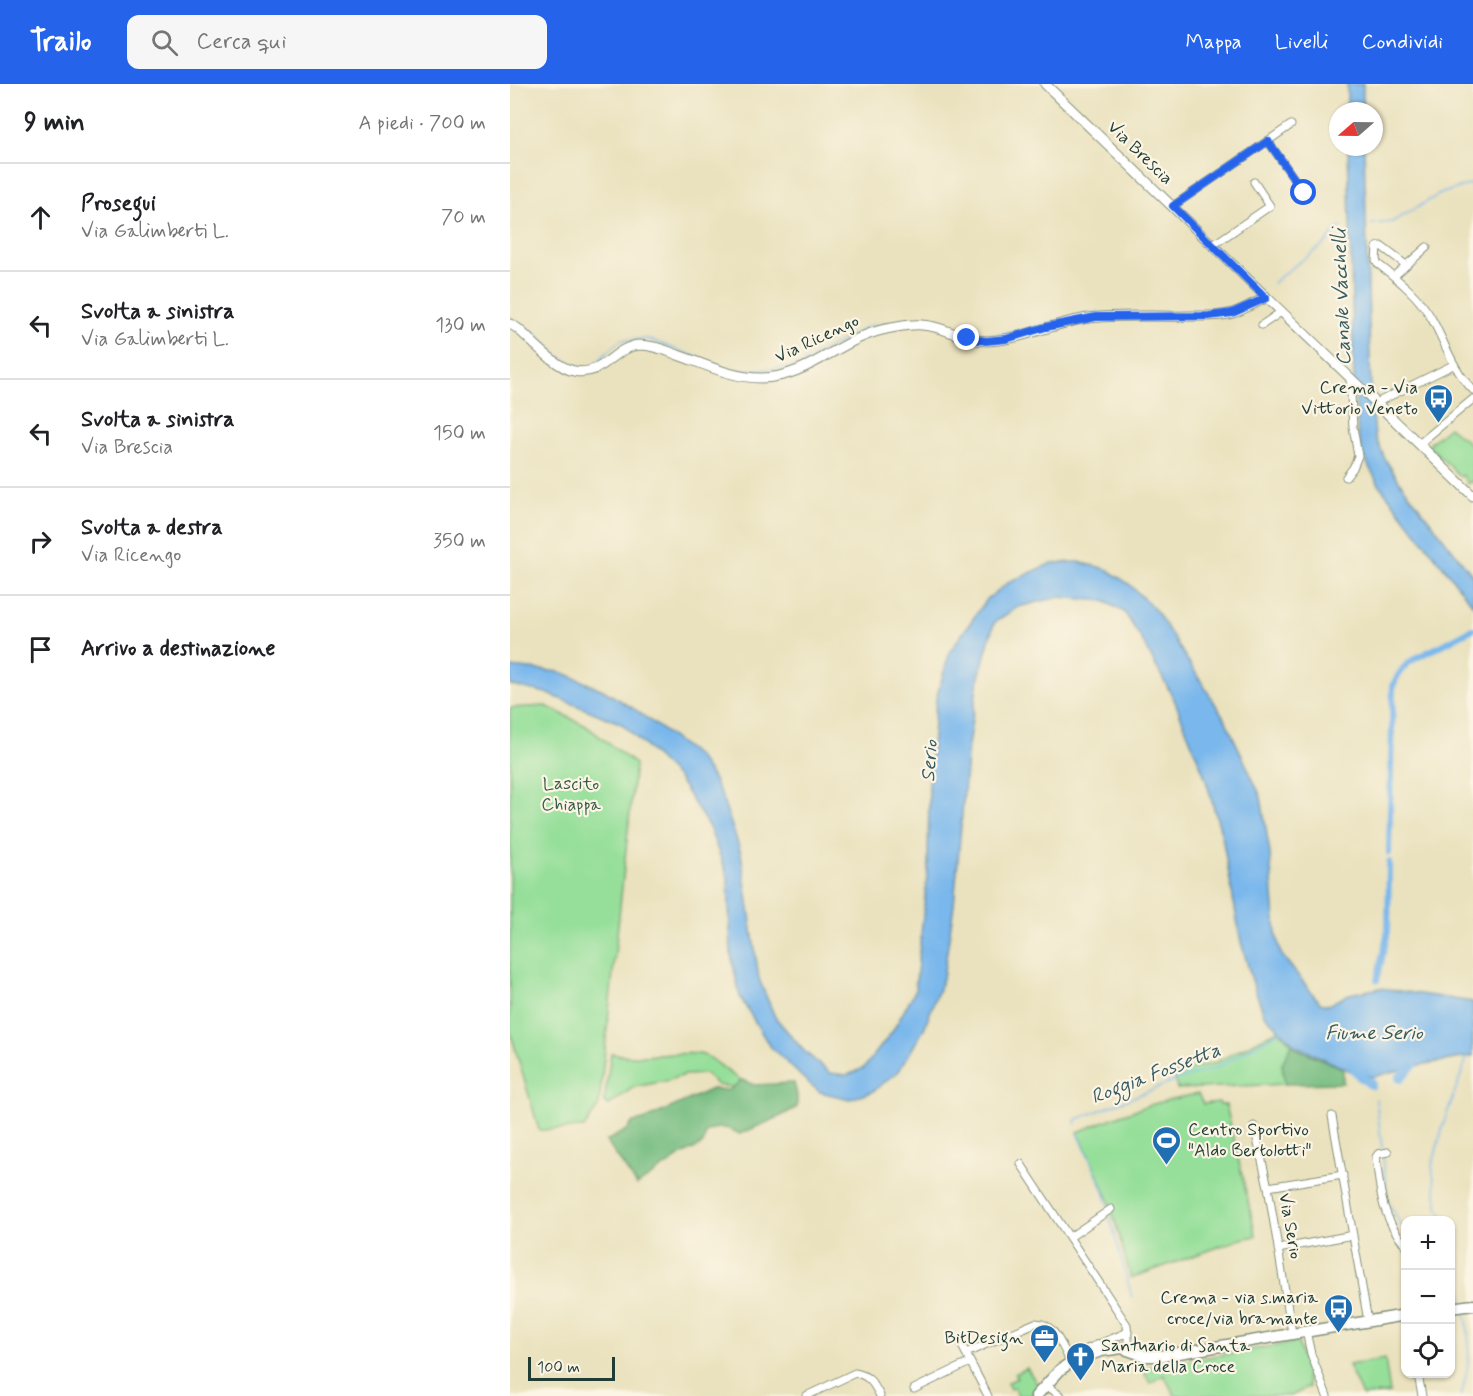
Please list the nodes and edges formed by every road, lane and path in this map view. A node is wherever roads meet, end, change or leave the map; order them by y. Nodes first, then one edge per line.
1 (1045, 84) edge
2 (1291, 125) dead end
3 (1268, 141) junction
4 (1254, 182) dead end
5 (1304, 193) dead end
6 (1173, 206) junction
7 (1213, 246) junction
8 (1427, 247) dead end
9 (1406, 266) junction
10 (1394, 276) junction
11 (1266, 298) junction
12 (1281, 312) junction
13 (510, 324) edge
14 (1262, 325) dead end
15 (1453, 364) junction
16 (1352, 380) junction
17 (1473, 390) edge
18 (1473, 399) edge
19 (1374, 401) junction
20 (1419, 444) junction
21 (1346, 477) dead end
22 (1473, 496) edge
23 (1332, 1116) dead end
24 (1254, 1126) dead end
25 (1388, 1152) dead end
26 (1021, 1164) dead end
27 (1343, 1175) junction
28 (1268, 1187) junction
29 (1109, 1211) dead end
30 (1353, 1235) junction
31 (1070, 1238) junction
32 (1401, 1240) edge
33 (1278, 1249) junction
34 (1401, 1316) edge
35 (1368, 1321) junction
36 (1306, 1331) junction
37 (1128, 1332) junction
38 (1292, 1333) junction
39 (961, 1344) dead end
40 (1110, 1345) junction
41 (1129, 1351) junction
42 (966, 1353) junction
43 (970, 1362) junction
44 (1419, 1378) edge
45 (1047, 1386) junction
46 (914, 1389) dead end
47 (806, 1396) edge
48 (880, 1396) edge
49 (988, 1396) edge
50 (1036, 1396) edge
51 (1061, 1396) edge
52 (1327, 1396) edge
53 (1422, 1396) edge

1 - 6 street, Via Brescia
2 - 3 street
3 - 5 street
3 - 6 street
4 - 7 street
6 - 7 street, Via Brescia
7 - 11 street, Via Brescia
8 - 9 street
9 - 10 street
9 - 10 street
10 - 15 street
11 - 12 street, Via Brescia
11 - 13 street, Via Ricengo
12 - 14 street
12 - 16 street, Via Brescia
15 - 17 street
15 - 19 street
16 - 19 street, Via Brescia
16 - 21 street
18 - 20 street
19 - 20 street, Via Brescia
20 - 22 street, Via Brescia
23 - 27 street
24 - 28 street, Via Serio
25 - 32 street
26 - 31 street
27 - 28 street
27 - 30 street
28 - 33 street, Via Serio
29 - 31 street
30 - 33 street
30 - 35 street
31 - 37 street
33 - 38 street, Via Serio
34 - 35 main road
35 - 36 main road
36 - 38 main road
36 - 52 street
37 - 40 street
37 - 41 street
38 - 41 main road
39 - 42 street
40 - 41 main road
40 - 42 street
40 - 45 main road
42 - 43 street
43 - 46 street
43 - 49 street
44 - 53 street
45 - 50 main road
45 - 51 street
47 - 48 street

